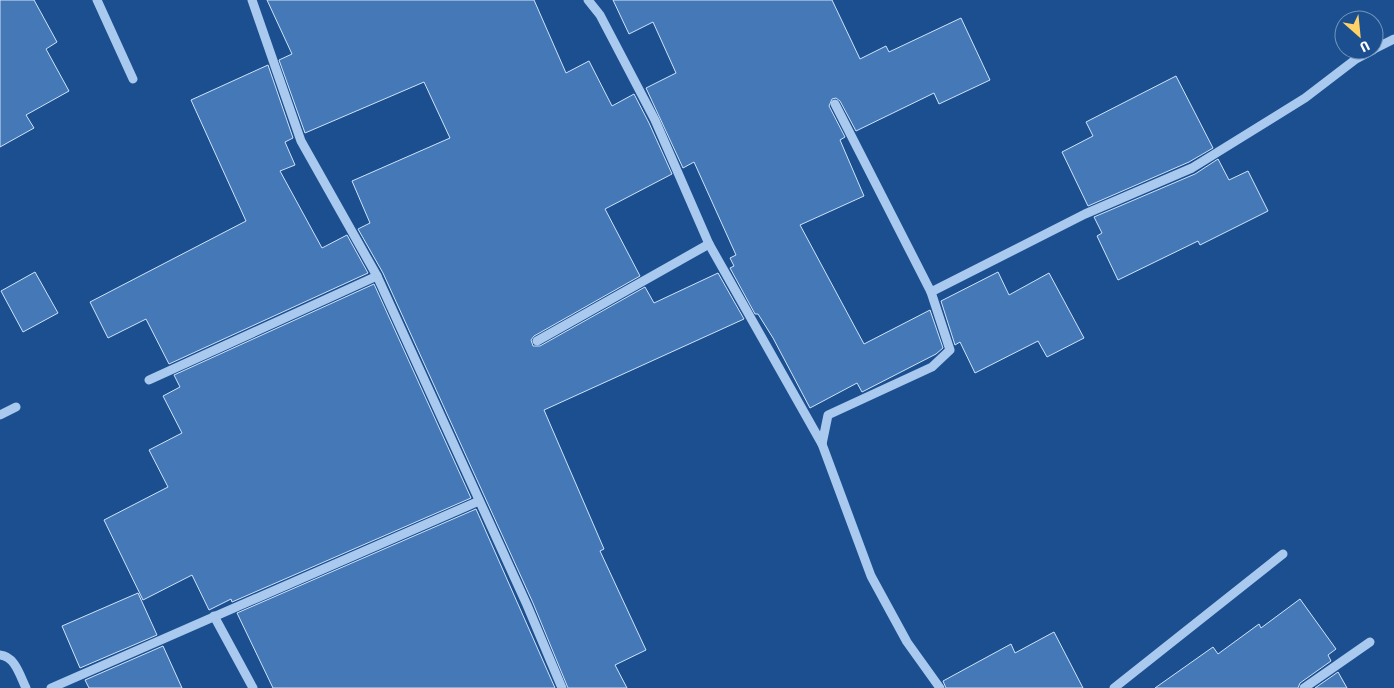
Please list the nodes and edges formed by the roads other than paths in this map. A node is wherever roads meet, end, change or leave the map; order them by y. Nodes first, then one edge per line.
1 (97, 0) edge
2 (252, 0) edge
3 (588, 0) edge
4 (1353, 60) edge
5 (133, 79) dead end
6 (835, 104) dead end
7 (709, 244) junction
8 (377, 276) junction
9 (931, 292) junction
10 (537, 341) dead end
11 (149, 380) dead end
12 (16, 407) dead end
13 (0, 415) edge
14 (822, 444) junction
15 (479, 501) junction
16 (1283, 554) dead end
17 (214, 616) junction
18 (1370, 642) dead end
19 (0, 655) edge
20 (26, 688) edge
21 (51, 688) edge
22 (253, 688) edge
23 (562, 688) edge
24 (940, 688) edge
25 (1114, 688) edge
26 (1304, 688) edge

1 - 5 street
2 - 8 street
3 - 7 street
4 - 9 street
6 - 9 street
7 - 10 street
7 - 14 street
8 - 11 street
8 - 15 street
9 - 14 street
12 - 13 street
14 - 24 street
15 - 17 street
15 - 23 street
16 - 25 street
17 - 21 street
17 - 22 street
18 - 26 street
19 - 20 street

